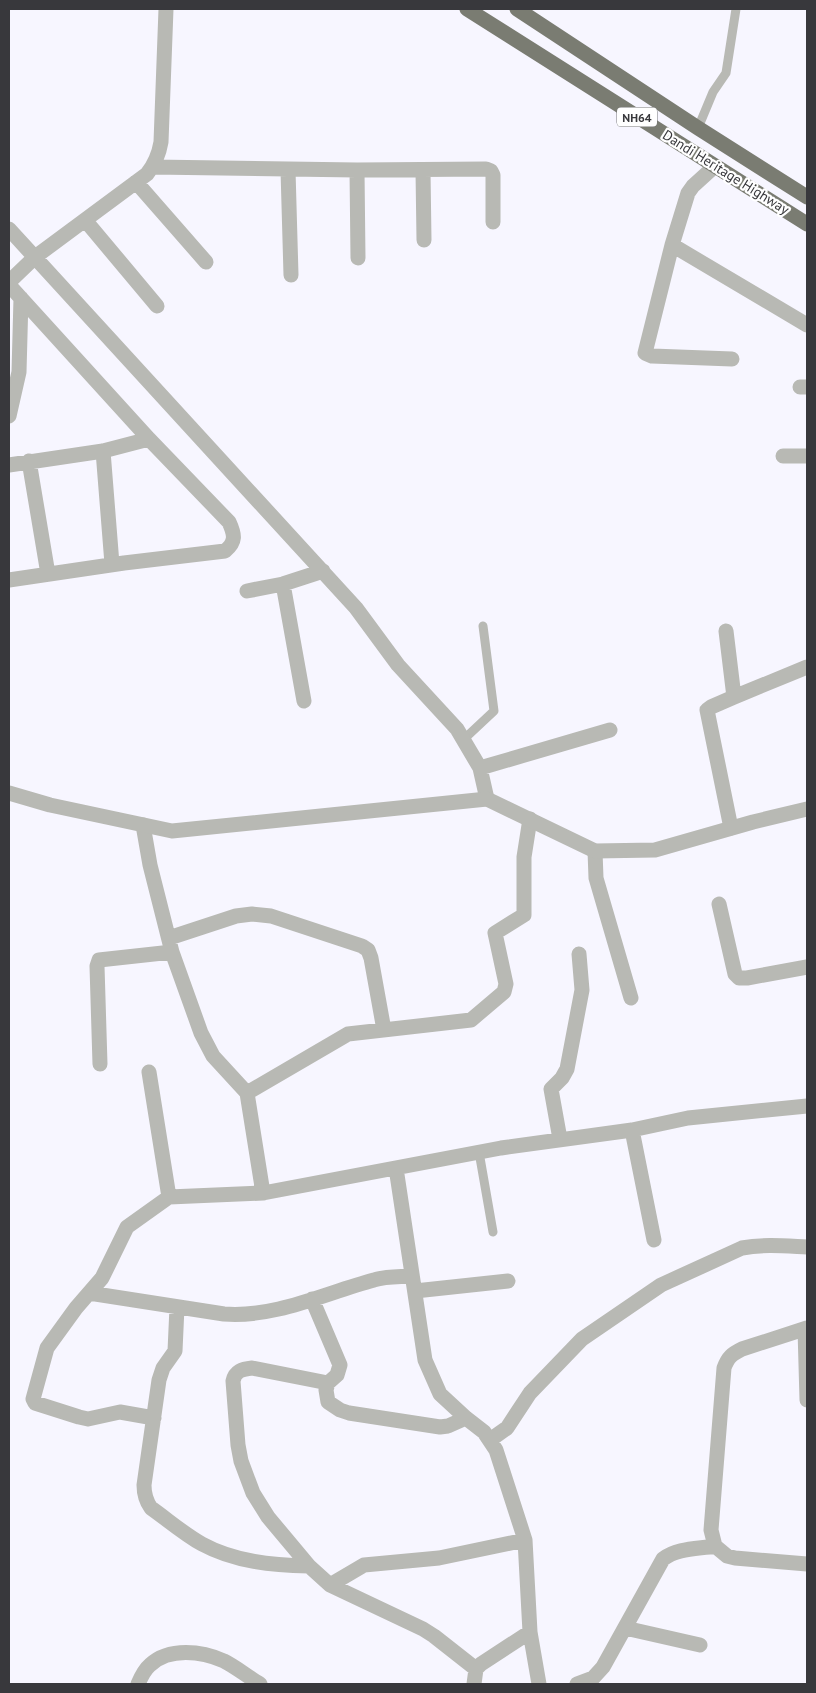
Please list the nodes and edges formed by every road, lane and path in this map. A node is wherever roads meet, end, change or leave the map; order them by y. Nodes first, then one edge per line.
1 (166, 9) edge
2 (467, 9) edge
3 (517, 9) edge
4 (736, 9) edge
5 (698, 128) junction
6 (715, 166) junction
7 (153, 167) junction
8 (288, 170) junction
9 (357, 170) junction
10 (423, 170) junction
11 (136, 182) junction
12 (807, 197) edge
13 (85, 220) junction
14 (492, 222) dead end
15 (807, 224) edge
16 (9, 229) edge
17 (424, 240) dead end
18 (672, 245) junction
19 (35, 257) junction
20 (358, 258) dead end
21 (206, 262) dead end
22 (292, 274) dead end
23 (9, 284) edge
24 (21, 298) junction
25 (157, 306) dead end
26 (807, 325) edge
27 (732, 359) dead end
28 (9, 416) edge
29 (149, 439) junction
30 (104, 451) junction
31 (784, 456) dead end
32 (807, 456) edge
33 (29, 461) junction
34 (9, 465) edge
35 (112, 564) junction
36 (322, 571) junction
37 (48, 574) junction
38 (9, 580) edge
39 (283, 584) junction
40 (247, 591) dead end
41 (483, 626) dead end
42 (726, 631) dead end
43 (807, 667) edge
44 (734, 697) junction
45 (304, 701) dead end
46 (610, 730) dead end
47 (464, 740) junction
48 (480, 768) junction
49 (9, 792) edge
50 (487, 799) junction
51 (807, 810) edge
52 (530, 819) junction
53 (143, 825) junction
54 (731, 828) junction
55 (596, 852) junction
56 (719, 904) dead end
57 (171, 945) junction
58 (579, 954) dead end
59 (807, 967) edge
60 (630, 998) dead end
61 (384, 1030) junction
62 (100, 1064) dead end
63 (149, 1072) dead end
64 (247, 1093) junction
65 (807, 1106) edge
66 (632, 1130) junction
67 (560, 1139) junction
68 (479, 1152) junction
69 (396, 1168) junction
70 (263, 1193) junction
71 (169, 1197) junction
72 (493, 1232) dead end
73 (654, 1240) dead end
74 (807, 1247) edge
75 (412, 1276) junction
76 (508, 1280) dead end
77 (415, 1291) junction
78 (89, 1293) junction
79 (312, 1299) junction
80 (177, 1307) junction
81 (806, 1328) edge
82 (328, 1383) junction
83 (807, 1400) edge
84 (154, 1418) junction
85 (466, 1418) junction
86 (490, 1440) junction
87 (525, 1540) junction
88 (715, 1546) junction
89 (807, 1564) edge
90 (308, 1566) junction
91 (330, 1585) junction
92 (625, 1628) junction
93 (530, 1632) junction
94 (700, 1645) dead end
95 (475, 1677) edge
96 (138, 1684) edge
97 (260, 1684) edge
98 (539, 1684) edge
99 (577, 1684) edge

1 - 7 street
2 - 6 highway, Dandi Heritage Highway / NH64
3 - 5 highway, Dandi Heritage Highway / NH64
4 - 5 lane
5 - 12 highway, Dandi Heritage Highway / NH64
6 - 15 highway, Dandi Heritage Highway / NH64
6 - 18 street
7 - 8 street
7 - 11 street
8 - 9 street
8 - 22 street
9 - 10 street
9 - 20 street
10 - 14 street
10 - 17 street
11 - 13 street
11 - 21 street
13 - 19 street
13 - 25 street
16 - 19 street
18 - 26 street
18 - 27 street
19 - 23 street
19 - 36 street
23 - 24 street
24 - 28 street
24 - 29 street
29 - 30 street
29 - 35 street
30 - 33 street
30 - 35 street
31 - 32 street
33 - 34 street
33 - 37 street
35 - 37 street
36 - 39 street
36 - 47 street
37 - 38 street
39 - 40 street
39 - 45 street
41 - 47 lane
42 - 44 street
43 - 44 street
44 - 54 street
46 - 48 street
47 - 48 street
48 - 50 street
49 - 53 street
50 - 52 street
50 - 53 street
51 - 54 street
52 - 55 street
52 - 61 street
53 - 57 street
54 - 55 street
55 - 60 street
56 - 59 street
57 - 61 street
57 - 62 street
57 - 64 street
58 - 67 street
61 - 64 street
63 - 71 street
64 - 70 street
65 - 66 street
66 - 67 street
66 - 73 street
67 - 68 street
68 - 69 street
68 - 72 lane
69 - 70 street
69 - 75 street
70 - 71 street
71 - 78 street
74 - 86 street
75 - 77 street
75 - 79 street
76 - 77 street
77 - 85 street
78 - 80 street
78 - 84 street
79 - 80 street
79 - 82 street
80 - 84 street
81 - 83 street
81 - 88 street
82 - 85 street
82 - 90 street
84 - 90 street
85 - 86 street
86 - 87 street
87 - 91 street
87 - 93 street
88 - 89 street
88 - 92 street
90 - 91 street
91 - 95 street
92 - 94 street
92 - 99 street
93 - 95 street
93 - 98 street
96 - 97 street

